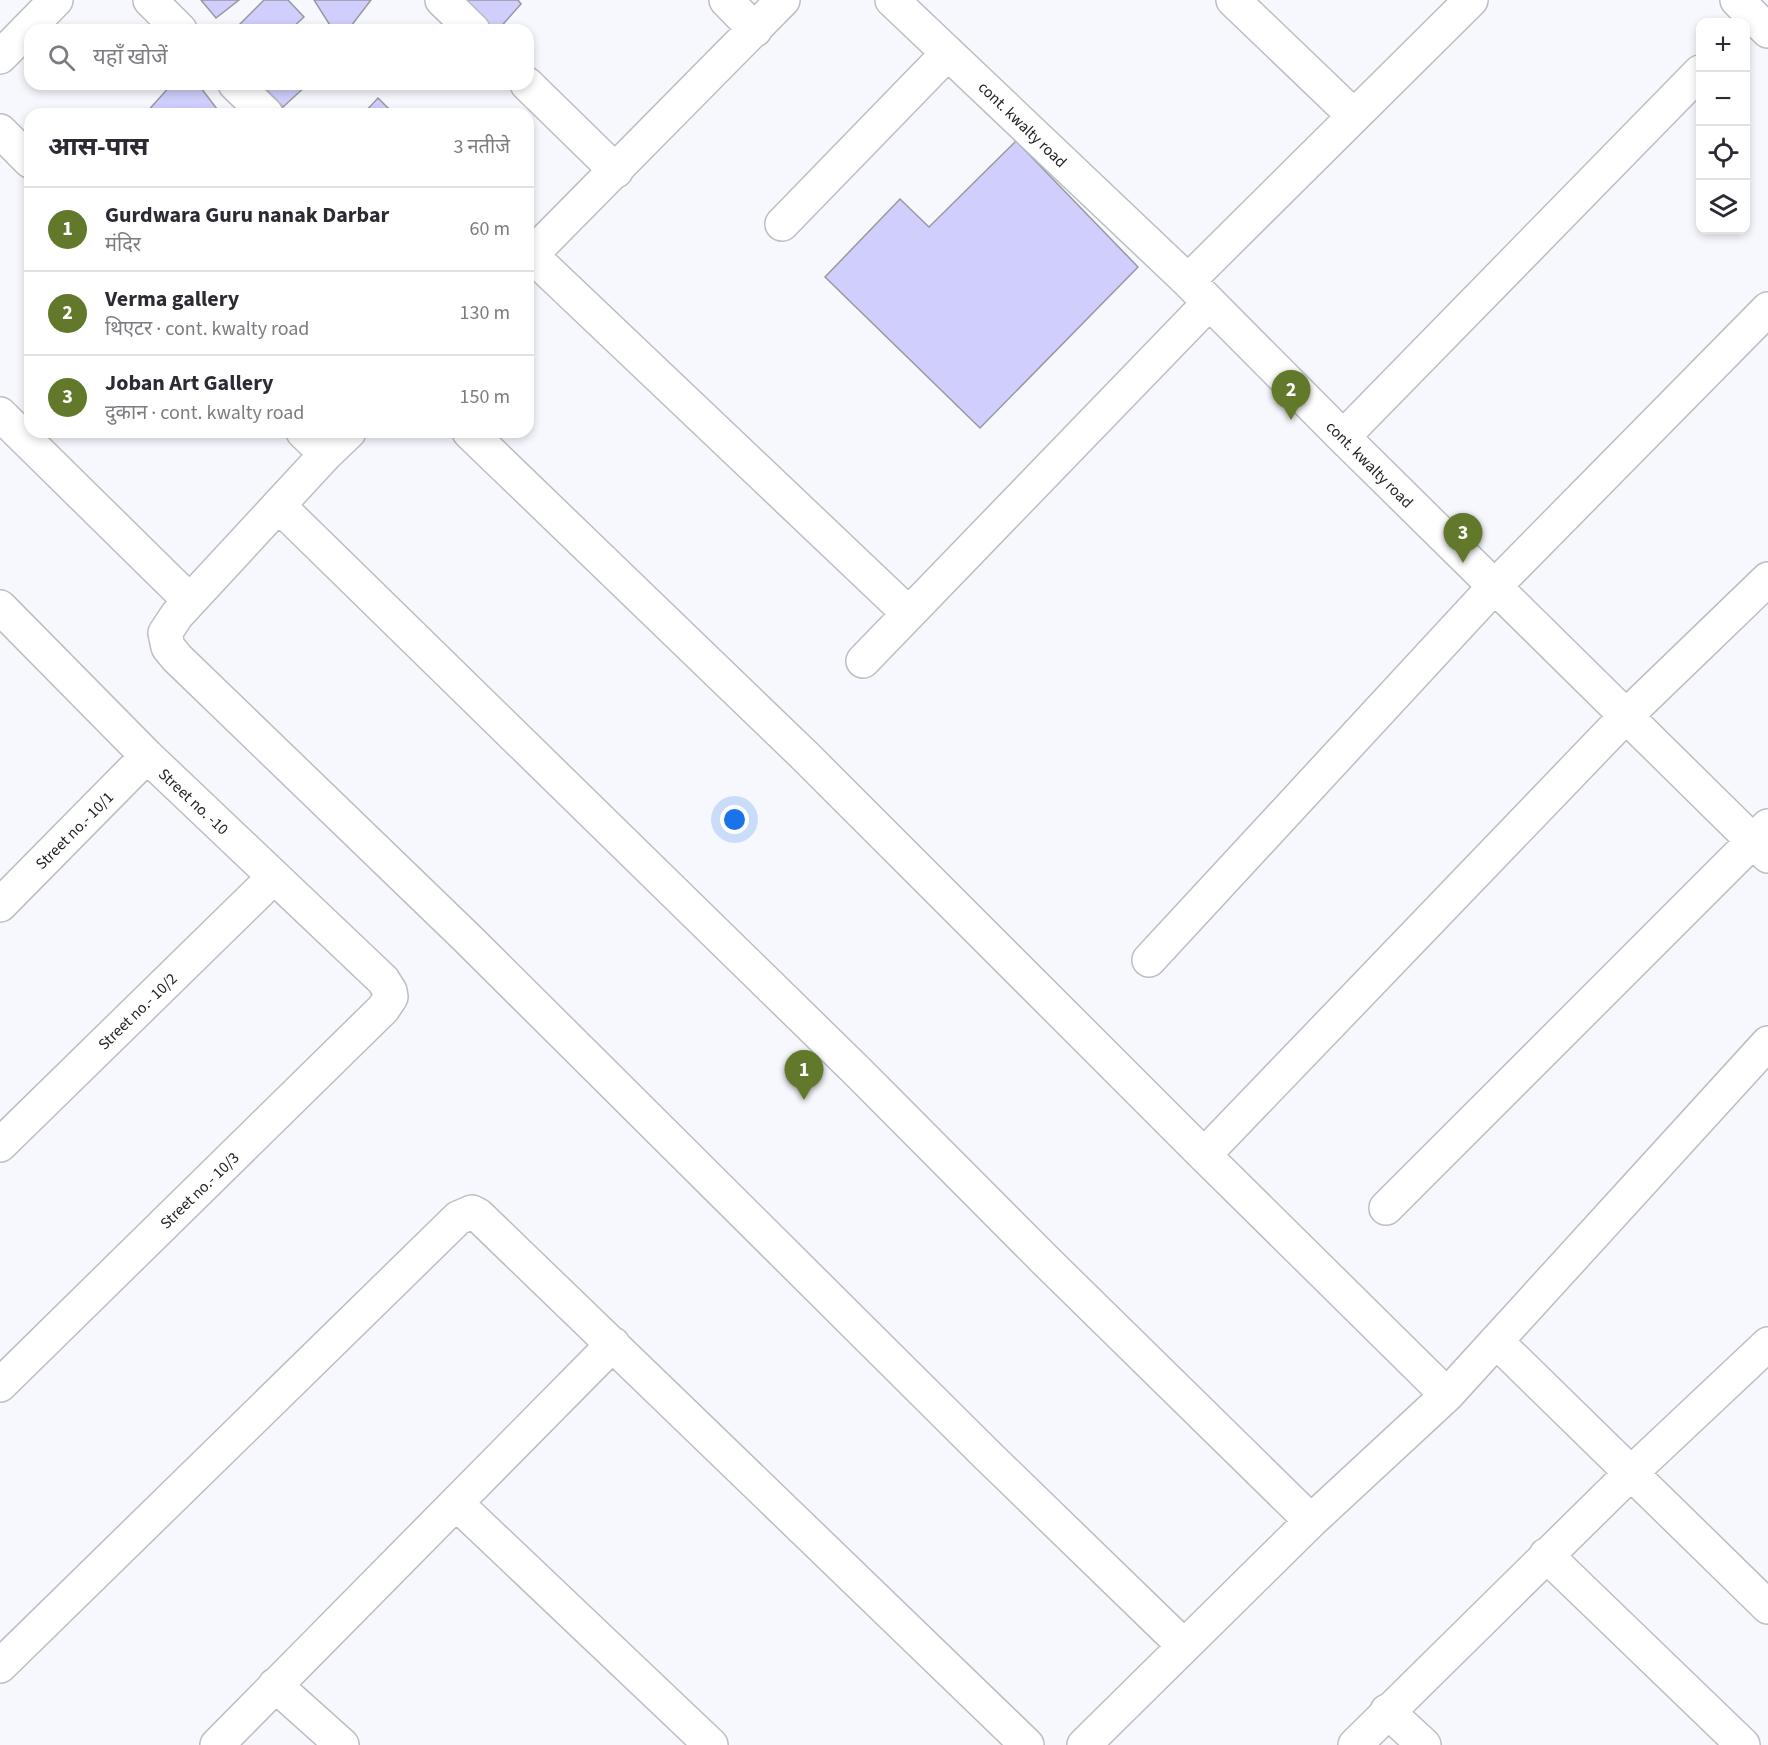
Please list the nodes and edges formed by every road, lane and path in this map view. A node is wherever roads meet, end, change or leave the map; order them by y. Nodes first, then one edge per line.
1 (56, 0) edge
2 (150, 0) edge
3 (442, 0) edge
4 (726, 0) edge
5 (783, 0) edge
6 (892, 0) edge
7 (1233, 0) edge
8 (1471, 0) edge
9 (32, 24) edge
10 (174, 24) edge
11 (466, 24) edge
12 (755, 30) junction
13 (24, 33) edge
14 (948, 53) junction
15 (0, 57) edge
16 (1696, 77) edge
17 (241, 90) edge
18 (533, 90) edge
19 (260, 108) edge
20 (1354, 116) junction
21 (0, 131) edge
22 (24, 155) edge
23 (616, 171) junction
24 (782, 224) dead end
25 (534, 252) edge
26 (534, 262) edge
27 (1199, 292) junction
28 (1768, 309) edge
29 (0, 414) edge
30 (1343, 437) junction
31 (24, 438) edge
32 (24, 438) edge
33 (331, 438) edge
34 (475, 438) edge
35 (315, 443) edge
36 (279, 506) junction
37 (1768, 579) edge
38 (1494, 587) junction
39 (190, 601) junction
40 (0, 607) edge
41 (908, 613) junction
42 (863, 661) dead end
43 (1625, 717) junction
44 (147, 756) junction
45 (1763, 841) edge
46 (274, 877) junction
47 (0, 904) edge
48 (1149, 960) dead end
49 (390, 991) joint
50 (1768, 1043) edge
51 (0, 1145) edge
52 (1204, 1155) junction
53 (1386, 1208) dead end
54 (1496, 1341) junction
55 (613, 1344) junction
56 (1768, 1344) edge
57 (0, 1385) edge
58 (1447, 1395) junction
59 (1632, 1472) junction
60 (456, 1503) junction
61 (1311, 1521) junction
62 (1546, 1556) junction
63 (1768, 1607) edge
64 (1183, 1645) junction
65 (0, 1666) edge
66 (275, 1685) junction
67 (1387, 1711) junction
68 (217, 1745) edge
69 (342, 1745) edge
70 (711, 1745) edge
71 (1027, 1745) edge
72 (1084, 1745) edge
73 (1355, 1745) edge
74 (1424, 1745) edge
75 (1743, 1745) edge

1 - 9 street
2 - 10 street
3 - 11 street
4 - 12 street
5 - 12 street
6 - 14 street, cont. kwalty road
7 - 20 street
8 - 20 street
12 - 23 street
13 - 15 street
14 - 24 street
14 - 27 street, cont. kwalty road
16 - 30 street
17 - 19 street
18 - 23 street
20 - 27 street
21 - 22 street
23 - 25 street
26 - 41 street
27 - 30 street, cont. kwalty road
27 - 41 street
28 - 38 street
29 - 32 street
30 - 38 street, cont. kwalty road
31 - 39 street
33 - 35 street
34 - 52 street
35 - 36 street
36 - 39 street
36 - 61 street
37 - 43 street
38 - 43 street, cont. kwalty road
38 - 48 street
39 - 64 street
40 - 44 street, Street no. -10
41 - 42 street
43 - 45 street, cont. kwalty road
43 - 52 street
44 - 46 street, Street no. -10
44 - 47 street, Street no.- 10/1
45 - 53 street
46 - 49 street, Street no. -10
46 - 51 street, Street no.- 10/2
49 - 57 street, Street no.- 10/3
50 - 54 street
52 - 58 street
54 - 58 street
54 - 59 street
55 - 60 street
55 - 65 street
55 - 71 street
56 - 59 street
58 - 61 street
59 - 62 street
59 - 63 street
60 - 66 street
60 - 70 street
61 - 64 street
62 - 67 street
62 - 75 street
64 - 72 street
66 - 68 street
66 - 69 street
67 - 73 street
67 - 74 street

